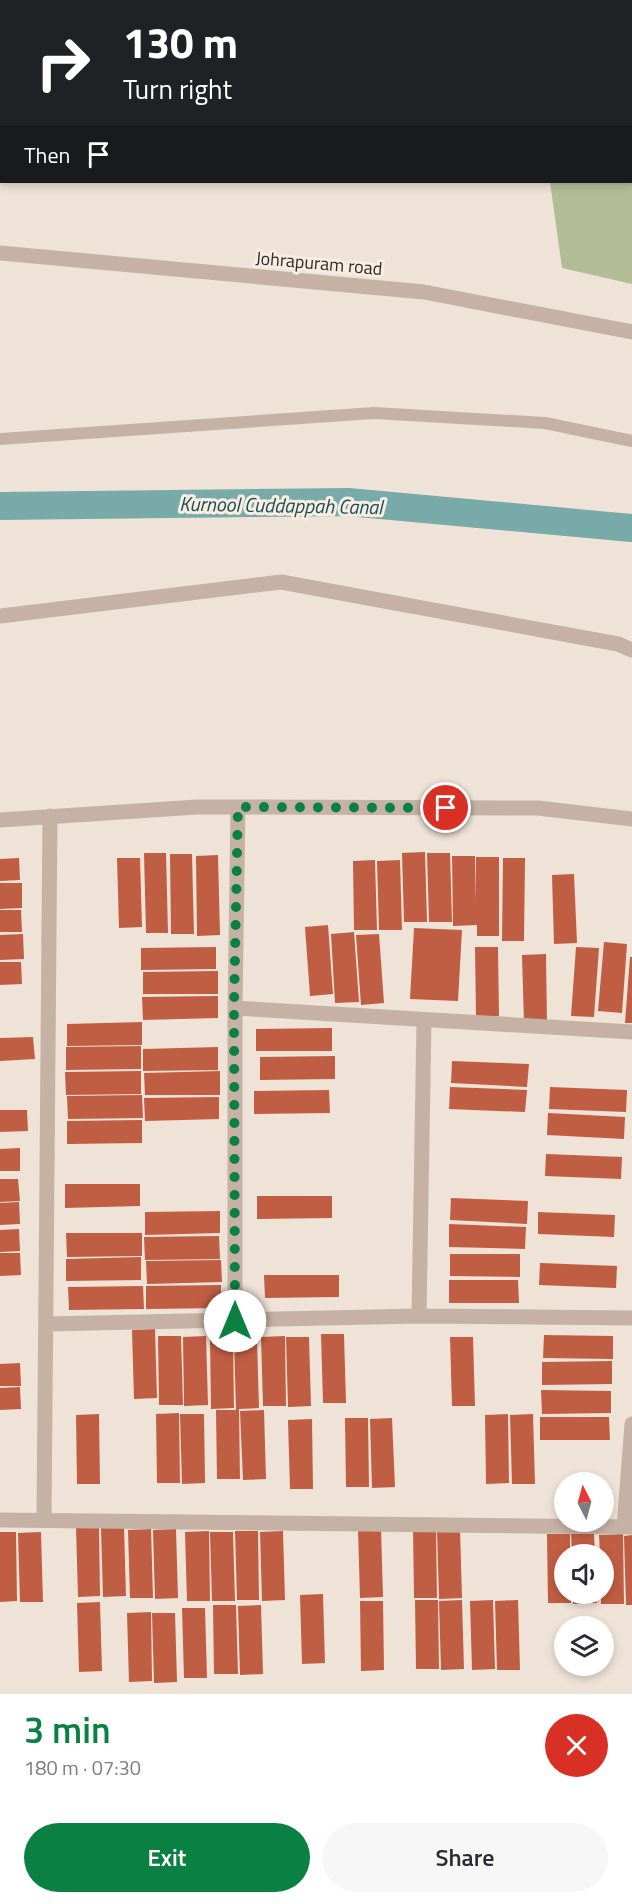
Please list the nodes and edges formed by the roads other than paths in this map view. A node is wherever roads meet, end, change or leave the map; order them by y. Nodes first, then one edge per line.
1 (0, 253) edge
2 (632, 332) edge
3 (0, 439) edge
4 (632, 441) edge
5 (0, 616) edge
6 (632, 650) edge
7 (238, 807) junction
8 (50, 816) junction
9 (632, 819) edge
10 (0, 820) edge
11 (234, 1008) junction
12 (424, 1020) junction
13 (632, 1032) edge
14 (419, 1316) junction
15 (632, 1318) edge
16 (235, 1321) junction
17 (46, 1324) junction
18 (632, 1424) edge
19 (0, 1520) edge
20 (44, 1521) junction
21 (628, 1527) edge

1 - 2 street, Johrapuram road
3 - 4 lane
5 - 6 street
7 - 8 street
7 - 9 street
7 - 11 street
8 - 10 street
8 - 17 street
11 - 12 street
11 - 16 street
12 - 13 street
12 - 14 street
14 - 15 street
14 - 16 street
16 - 17 street
17 - 20 street
18 - 21 street
19 - 20 street
20 - 21 street

